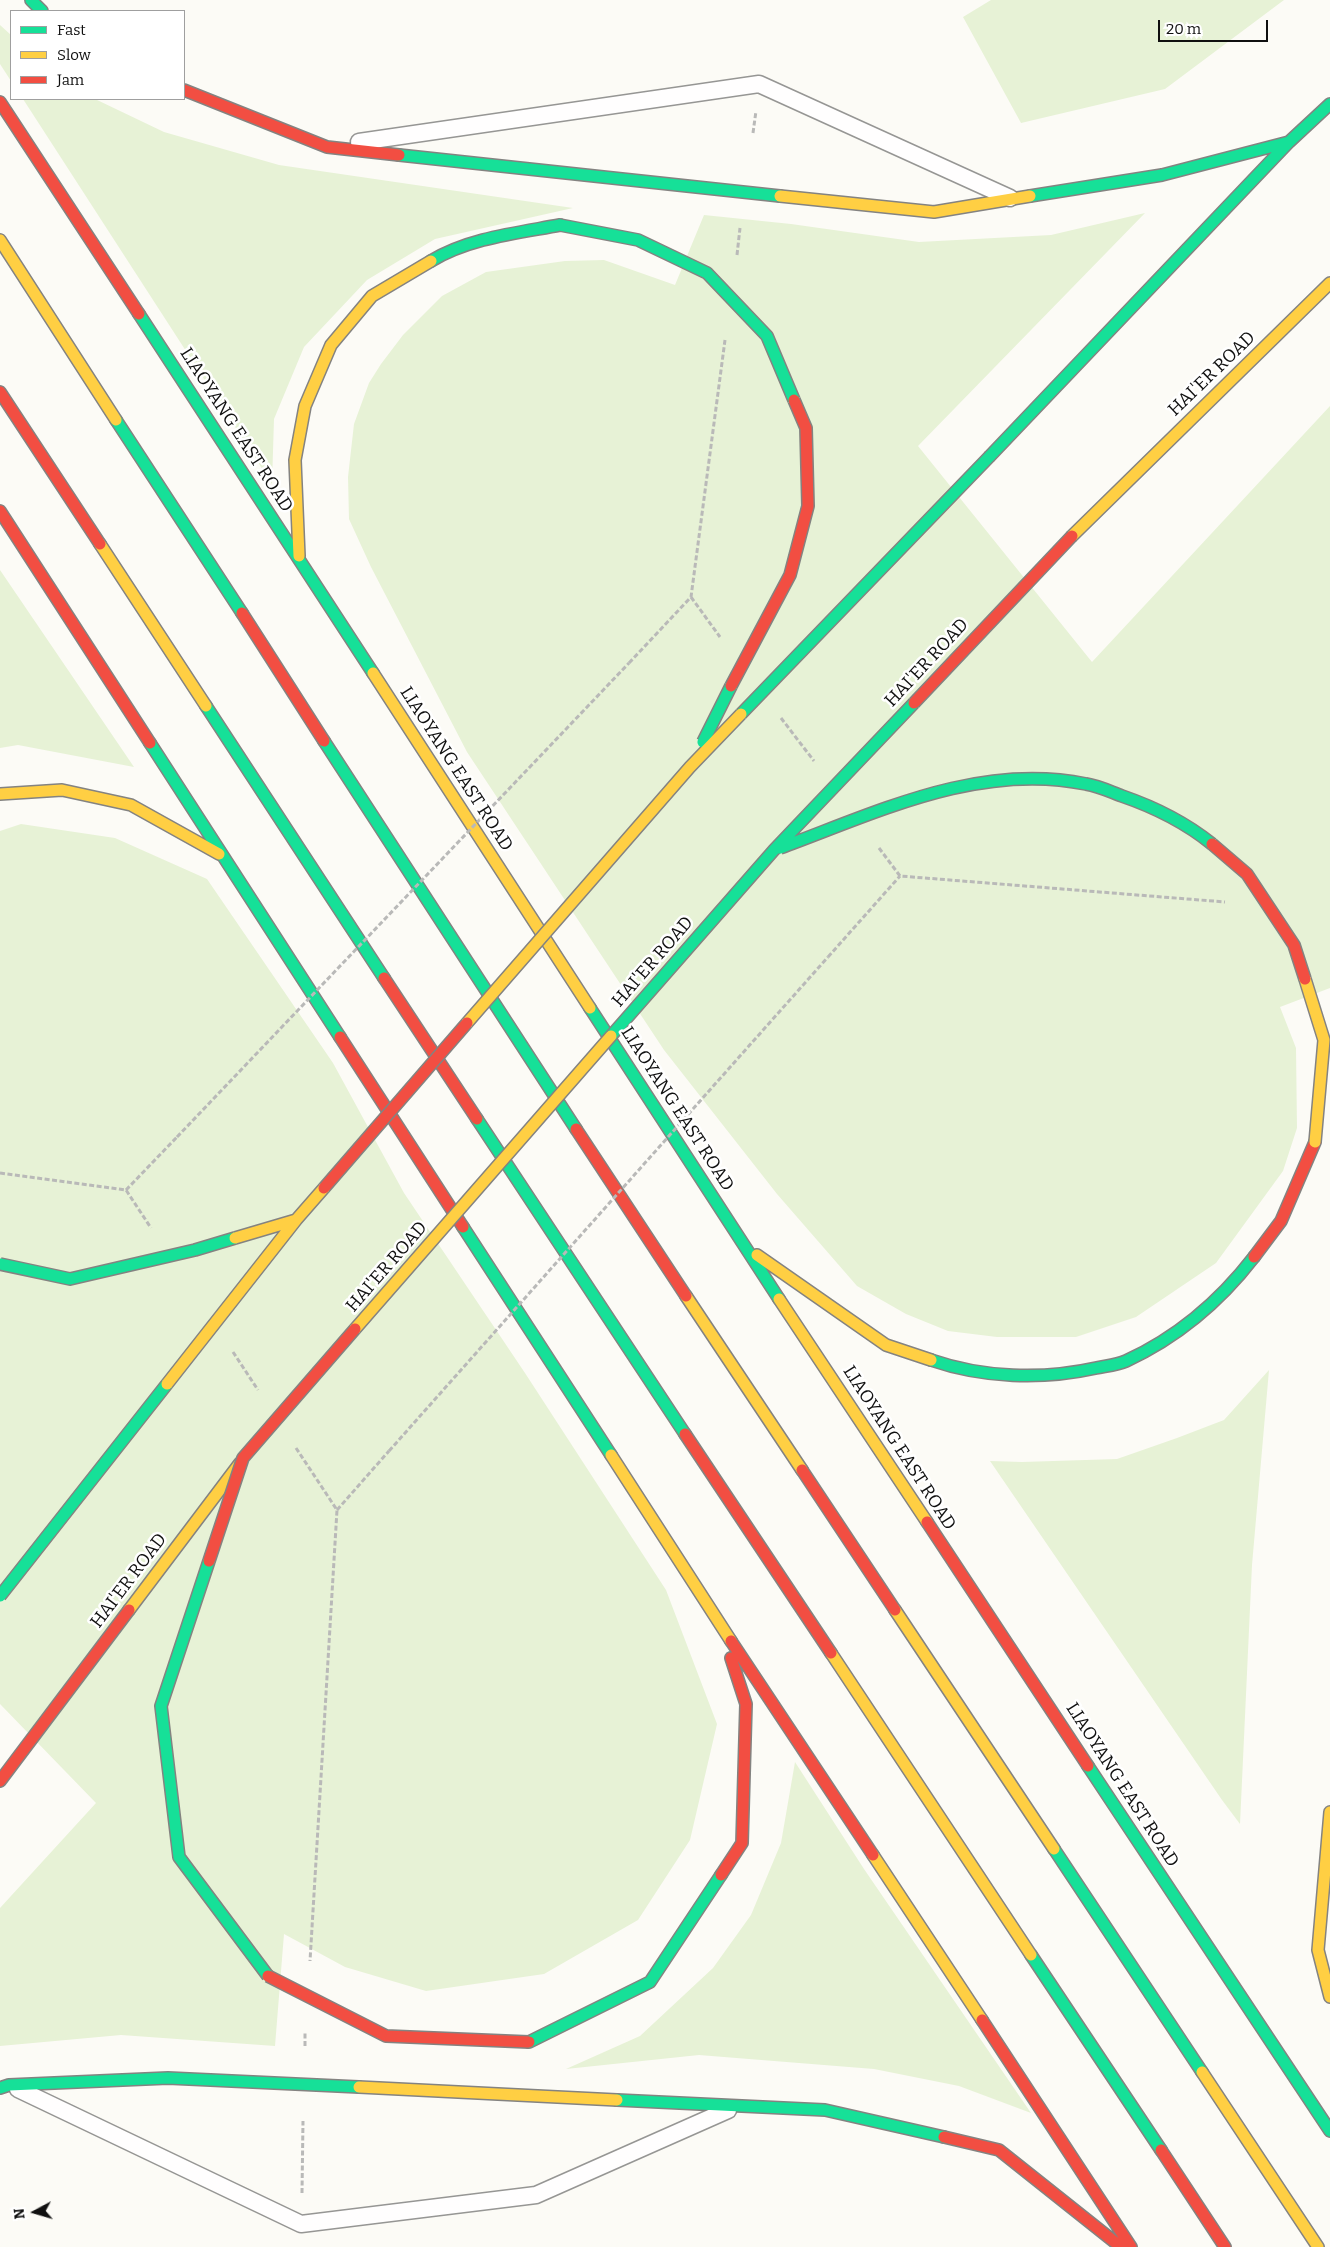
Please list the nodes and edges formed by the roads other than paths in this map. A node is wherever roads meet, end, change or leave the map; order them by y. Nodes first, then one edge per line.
1 (31, 0) edge
2 (41, 10) edge
3 (185, 90) edge
4 (0, 102) edge
5 (1330, 104) edge
6 (1289, 142) junction
7 (327, 147) junction
8 (1013, 200) junction
9 (0, 240) edge
10 (1330, 283) edge
11 (0, 392) edge
12 (0, 511) edge
13 (300, 560) junction
14 (690, 767) junction
15 (0, 794) edge
16 (774, 850) junction
17 (221, 855) junction
18 (296, 1220) junction
19 (745, 1247) junction
20 (0, 1264) edge
21 (243, 1458) junction
22 (0, 1596) edge
23 (721, 1625) junction
24 (0, 1781) edge
25 (1330, 1812) edge
26 (1330, 1997) edge
27 (4, 2086) edge
28 (735, 2106) junction
29 (1330, 2131) edge
30 (1121, 2247) edge
31 (1131, 2247) edge
32 (1225, 2247) edge
33 (1318, 2247) edge

1 - 2 main road
3 - 7 main road
4 - 13 main road, LIAOYANG EAST ROAD
5 - 6 main road
6 - 8 main road
6 - 14 main road, bridge
7 - 8 main road
7 - 8 lane
9 - 33 main road
10 - 16 main road, HAI'ER ROAD, bridge
11 - 32 main road
12 - 17 main road
13 - 14 main road, bridge
13 - 19 main road, LIAOYANG EAST ROAD
14 - 18 main road, bridge
15 - 17 main road
16 - 19 main road, bridge
16 - 21 main road, HAI'ER ROAD, bridge
17 - 23 main road
18 - 20 main road, bridge
18 - 22 main road, bridge
19 - 29 main road, LIAOYANG EAST ROAD
21 - 23 main road, bridge
21 - 24 main road, HAI'ER ROAD
23 - 31 main road
25 - 26 main road
27 - 28 main road
27 - 28 lane
28 - 30 main road

